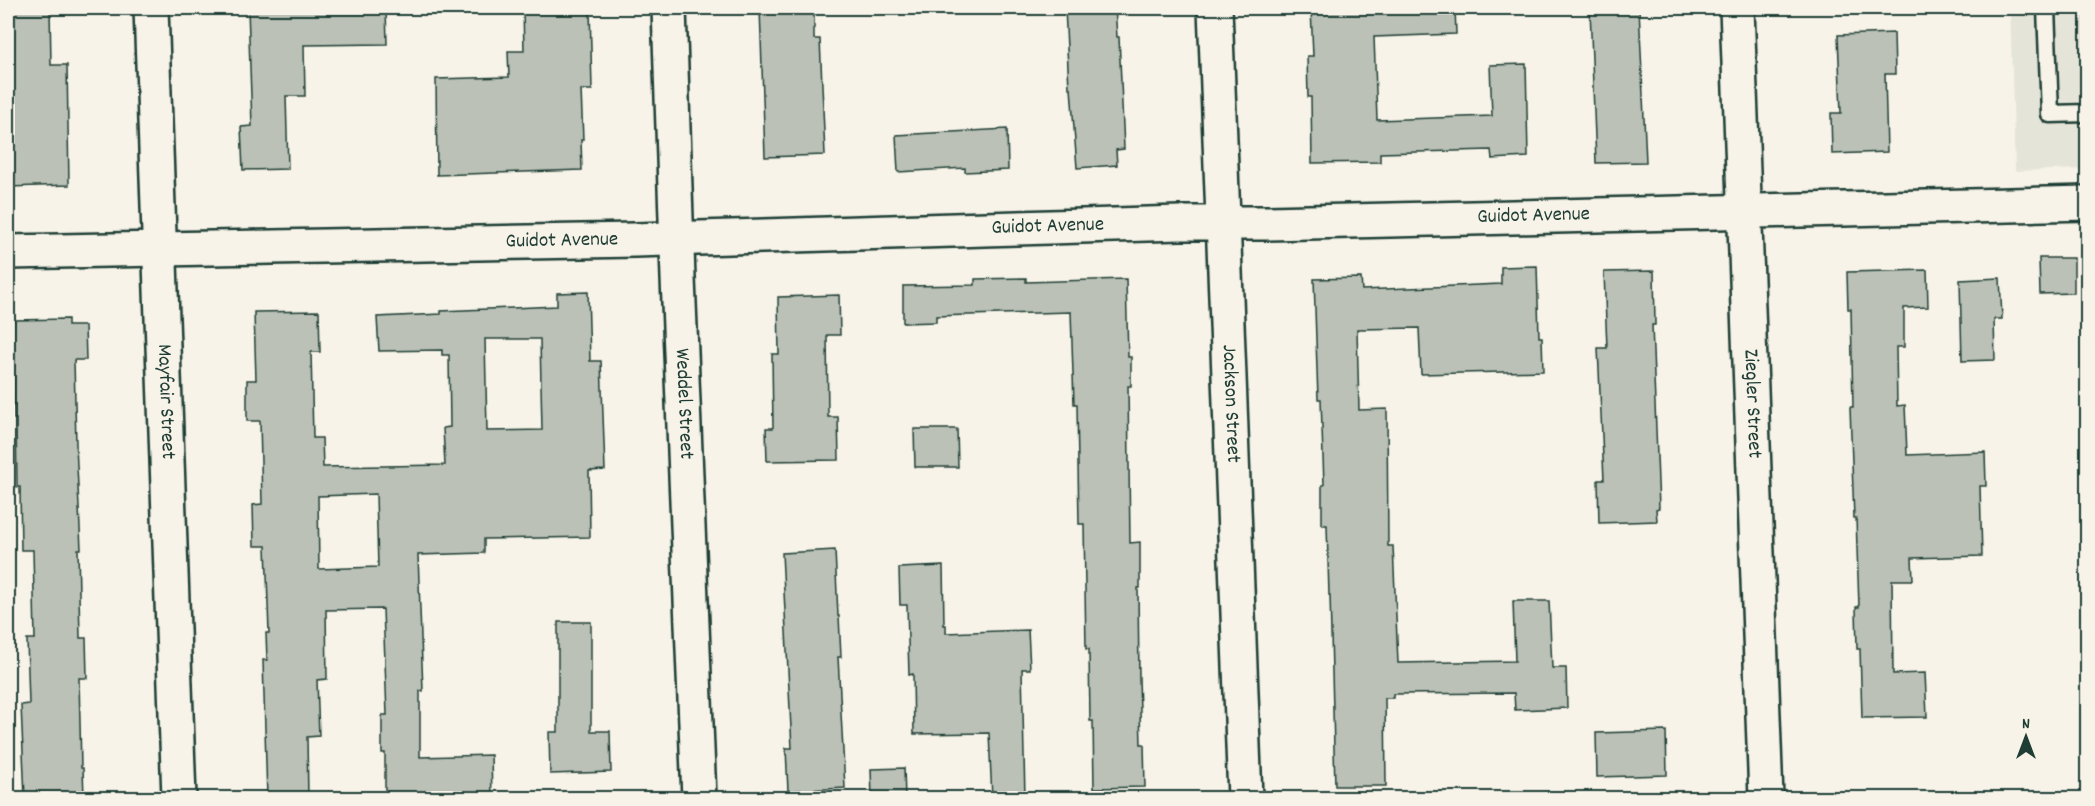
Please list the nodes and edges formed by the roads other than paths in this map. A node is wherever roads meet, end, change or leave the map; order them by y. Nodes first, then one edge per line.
1 (151, 8) edge
2 (669, 8) edge
3 (1215, 8) edge
4 (1737, 8) edge
5 (2046, 8) edge
6 (2088, 113) edge
7 (2088, 203) edge
8 (1745, 212) junction
9 (1223, 222) junction
10 (676, 238) junction
11 (160, 248) junction
12 (8, 252) edge
13 (178, 798) edge
14 (699, 798) edge
15 (1245, 798) edge
16 (1766, 798) edge

1 - 11 street, Mayfair Street
2 - 10 street, Weddel Street
3 - 9 street, Jackson Street
4 - 8 street, Ziegler Street
5 - 6 lane
7 - 8 street, Guidot Avenue
8 - 9 street, Guidot Avenue
8 - 16 street, Ziegler Street
9 - 10 street, Guidot Avenue
9 - 15 street, Jackson Street
10 - 11 street, Guidot Avenue
10 - 14 street, Weddel Street
11 - 12 street, Guidot Avenue
11 - 13 street, Mayfair Street

